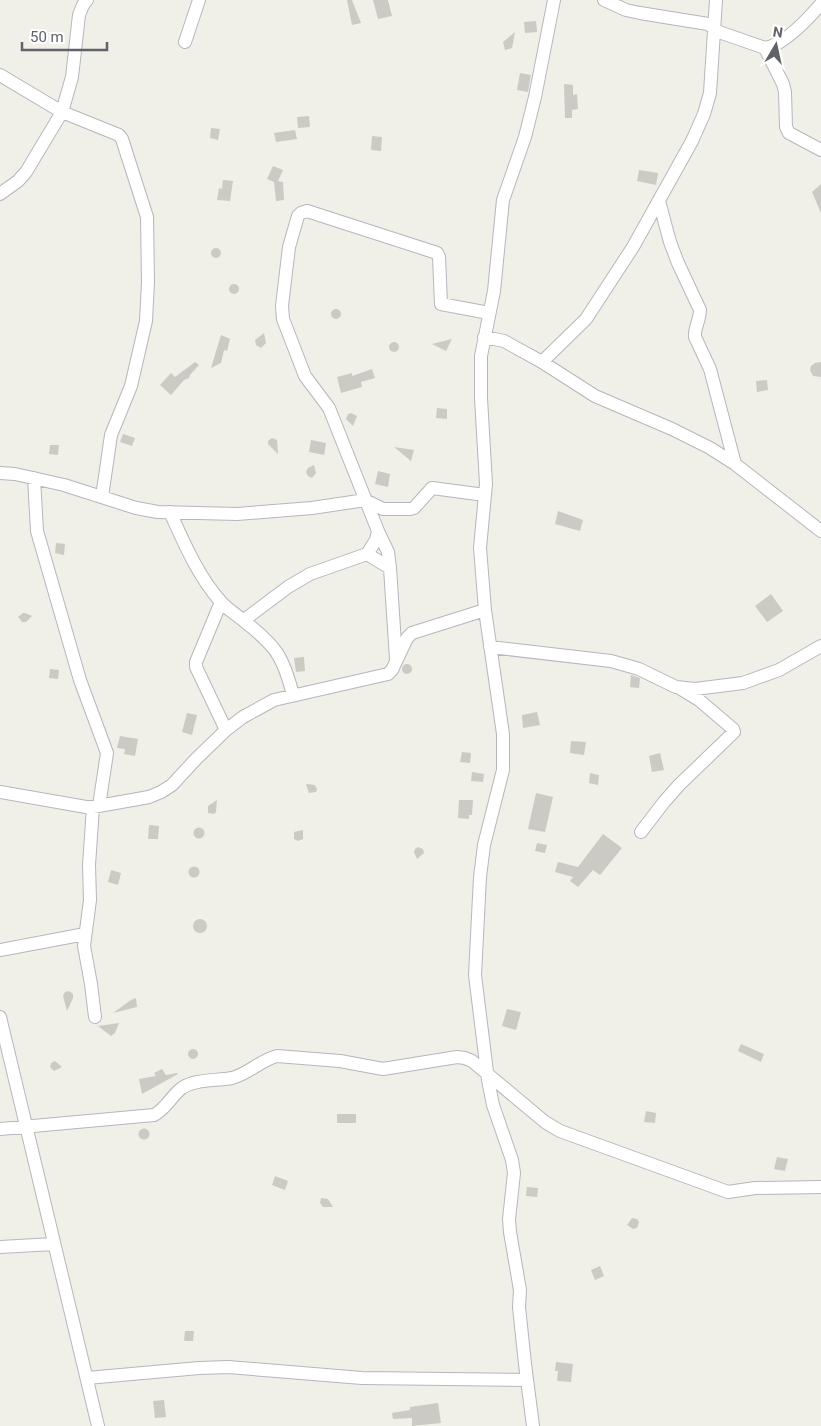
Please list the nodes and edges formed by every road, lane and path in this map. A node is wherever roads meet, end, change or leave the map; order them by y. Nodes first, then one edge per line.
1 (87, 0) edge
2 (200, 0) edge
3 (554, 0) edge
4 (604, 0) edge
5 (716, 0) edge
6 (821, 4) edge
7 (713, 25) junction
8 (185, 42) dead end
9 (764, 48) junction
10 (0, 75) edge
11 (62, 112) junction
12 (821, 150) edge
13 (0, 194) edge
14 (659, 201) junction
15 (489, 314) junction
16 (484, 337) junction
17 (542, 362) junction
18 (735, 464) junction
19 (0, 473) edge
20 (34, 478) junction
21 (485, 495) junction
22 (102, 497) junction
23 (366, 501) junction
24 (170, 512) junction
25 (378, 531) junction
26 (821, 531) edge
27 (367, 554) junction
28 (390, 568) junction
29 (221, 602) junction
30 (486, 610) junction
31 (244, 620) junction
32 (490, 646) junction
33 (821, 646) edge
34 (396, 662) junction
35 (676, 687) junction
36 (293, 695) junction
37 (226, 730) junction
38 (0, 792) edge
39 (96, 806) junction
40 (641, 832) dead end
41 (85, 934) junction
42 (0, 950) edge
43 (0, 1016) edge
44 (95, 1017) dead end
45 (487, 1074) junction
46 (26, 1128) junction
47 (0, 1130) edge
48 (821, 1187) edge
49 (54, 1244) junction
50 (0, 1247) edge
51 (87, 1378) junction
52 (527, 1380) junction
53 (98, 1426) edge
54 (533, 1426) edge

1 - 11 street
2 - 8 street
3 - 15 street
4 - 7 street
5 - 7 street
6 - 9 street
7 - 9 street
7 - 14 street
9 - 12 street
10 - 11 street
11 - 13 street
11 - 22 street
14 - 17 street
14 - 18 street
15 - 16 street
15 - 23 street
16 - 17 street
16 - 21 street
17 - 18 street
18 - 26 street
19 - 20 street
20 - 22 street
20 - 39 street
21 - 23 street
21 - 30 street
22 - 24 street
23 - 24 street
23 - 25 street
24 - 29 street
25 - 27 street
25 - 28 street
27 - 28 street
27 - 31 street
28 - 34 street
29 - 31 street
29 - 37 street
30 - 32 street
30 - 34 street
31 - 36 street
32 - 35 street
32 - 45 street
33 - 35 street
34 - 36 street
35 - 40 street
36 - 37 street
37 - 39 street
38 - 39 street
39 - 41 street
41 - 42 street
41 - 44 street
43 - 46 street
45 - 46 street
45 - 48 street
45 - 52 street
46 - 47 street
46 - 49 street
49 - 50 street
49 - 51 street
51 - 52 street
51 - 53 street
52 - 54 street

